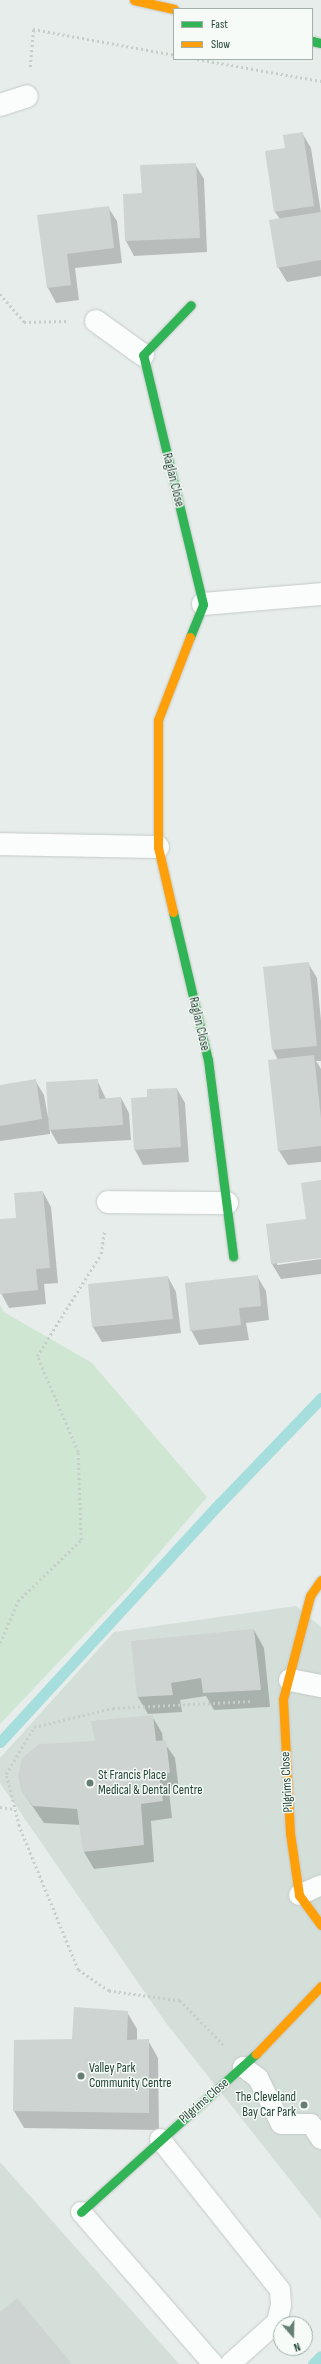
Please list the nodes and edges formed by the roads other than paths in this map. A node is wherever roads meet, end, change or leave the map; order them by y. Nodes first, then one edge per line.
1 (134, 0) edge
2 (173, 9) edge
3 (27, 96) road end
4 (0, 105) edge
5 (192, 305) dead end
6 (96, 321) road end
7 (143, 355) junction
8 (321, 594) edge
9 (203, 604) junction
10 (0, 844) edge
11 (158, 847) junction
12 (108, 1202) road end
13 (227, 1203) junction
14 (233, 1256) dead end
15 (321, 1580) edge
16 (321, 1686) edge
17 (286, 1690) junction
18 (321, 1885) edge
19 (299, 1894) junction
20 (321, 1925) edge
21 (321, 1986) edge
22 (243, 2067) junction
23 (160, 2139) junction
24 (321, 2139) edge
25 (81, 2212) joint
26 (213, 2364) edge
27 (230, 2364) edge

1 - 2 street
3 - 4 street
5 - 7 street
6 - 7 street
7 - 9 street, Raglan Close
8 - 9 street
9 - 11 street, Raglan Close
10 - 11 street
11 - 13 street, Raglan Close
12 - 13 street
13 - 14 street, Raglan Close
15 - 17 street, Pilgrims Close
16 - 17 street
17 - 19 street, Pilgrims Close
18 - 19 lane
19 - 20 street, Pilgrims Close
21 - 22 street, Pilgrims Close
22 - 23 street, Pilgrims Close
22 - 24 lane
23 - 25 street, Pilgrims Close
23 - 27 lane
25 - 26 lane

